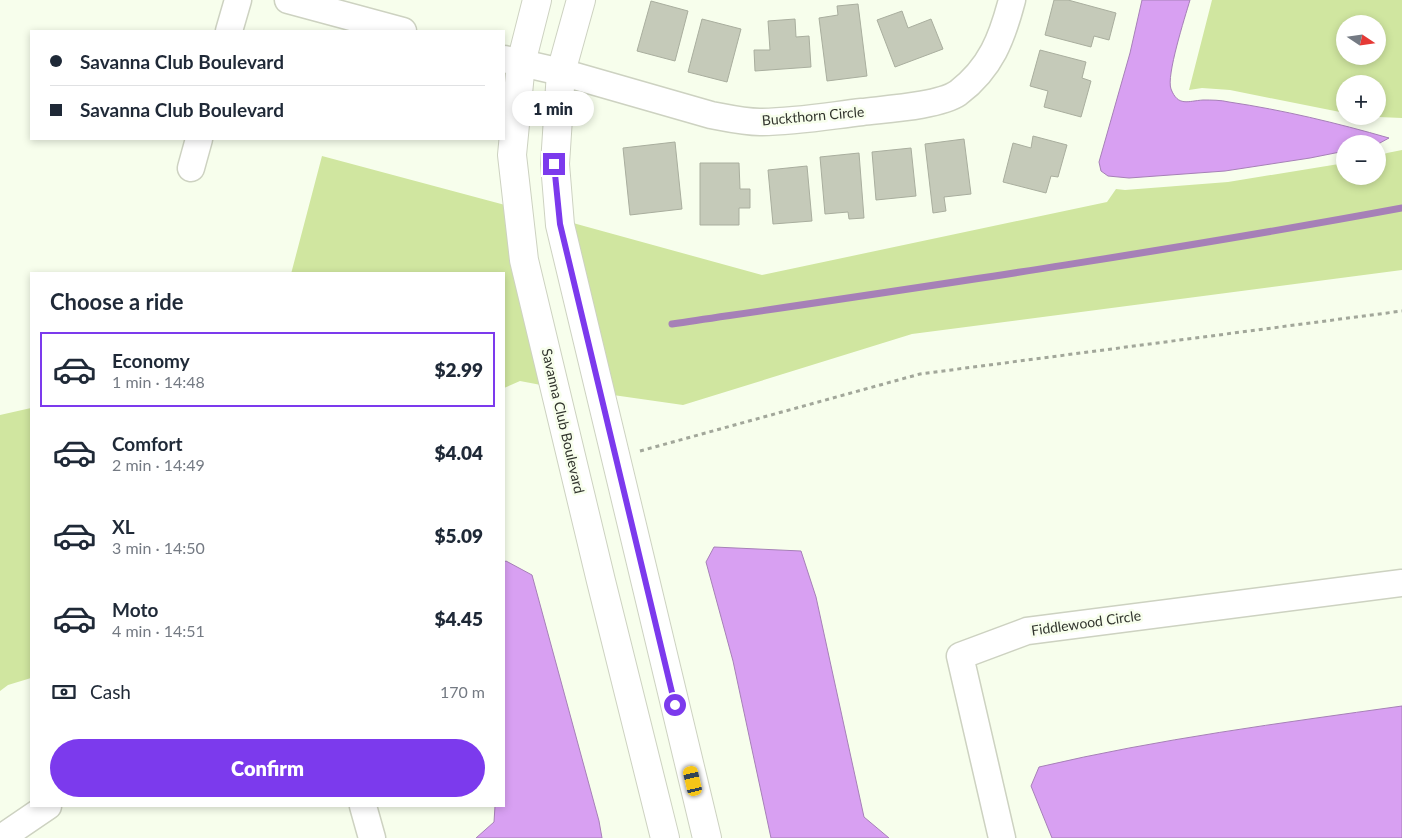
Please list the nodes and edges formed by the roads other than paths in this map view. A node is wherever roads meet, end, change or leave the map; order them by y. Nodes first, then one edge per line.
1 (238, 0) edge
2 (288, 0) edge
3 (537, 0) edge
4 (581, 0) edge
5 (1012, 0) edge
6 (229, 30) edge
7 (399, 30) edge
8 (512, 61) edge
9 (561, 72) junction
10 (199, 140) edge
11 (191, 168) dead end
12 (1402, 583) edge
13 (47, 807) edge
14 (363, 807) edge
15 (1, 838) edge
16 (372, 838) edge
17 (665, 838) edge
18 (707, 838) edge
19 (1002, 838) edge

1 - 6 street
2 - 7 street
3 - 8 street, Savanna Club Boulevard
4 - 9 street
5 - 9 street, Buckthorn Circle
8 - 9 street, Buckthorn Circle
8 - 17 street, Savanna Club Boulevard
9 - 18 street
10 - 11 street
12 - 19 street, Fiddlewood Circle
13 - 15 street
14 - 16 street

